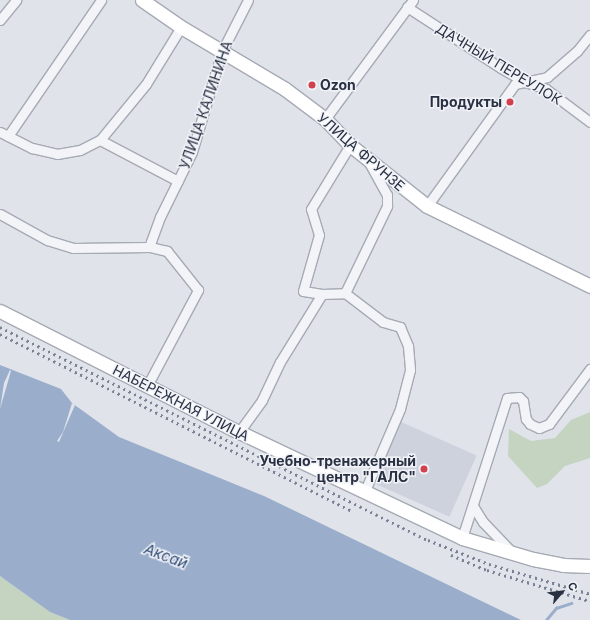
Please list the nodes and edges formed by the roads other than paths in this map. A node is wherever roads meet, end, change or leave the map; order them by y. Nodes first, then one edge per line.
1 (16, 0) edge
2 (100, 0) edge
3 (142, 0) edge
4 (248, 0) edge
5 (410, 4) edge
6 (0, 20) edge
7 (181, 27) junction
8 (590, 35) edge
9 (222, 52) junction
10 (525, 82) junction
11 (325, 119) junction
12 (590, 122) edge
13 (4, 134) edge
14 (100, 140) junction
15 (350, 145) junction
16 (368, 160) junction
17 (178, 181) junction
18 (427, 206) junction
19 (0, 214) edge
20 (149, 247) junction
21 (590, 286) edge
22 (345, 293) junction
23 (322, 294) junction
24 (0, 311) edge
25 (590, 369) edge
26 (147, 386) junction
27 (239, 432) junction
28 (364, 493) junction
29 (473, 506) junction
30 (462, 538) junction
31 (514, 554) junction
32 (590, 566) edge

1 - 6 street
2 - 13 street
3 - 7 street, УЛИЦА ФРУНЗЕ
4 - 9 street, УЛИЦА КАЛИНИНА
5 - 10 street, ДАЧНЫЙ ПЕРЕУЛОК
5 - 11 street
7 - 9 street, УЛИЦА ФРУНЗЕ
7 - 14 street
8 - 10 street
9 - 11 street, УЛИЦА ФРУНЗЕ
9 - 17 street, УЛИЦА КАЛИНИНА
10 - 12 street, ДАЧНЫЙ ПЕРЕУЛОК
10 - 18 street
11 - 15 street, УЛИЦА ФРУНЗЕ
13 - 14 street
14 - 17 street
15 - 16 street, УЛИЦА ФРУНЗЕ
15 - 23 street
16 - 18 street, УЛИЦА ФРУНЗЕ
16 - 22 street
17 - 20 street, УЛИЦА КАЛИНИНА
18 - 21 street, УЛИЦА ФРУНЗЕ
19 - 20 street
20 - 26 street
22 - 23 street
22 - 28 street
23 - 27 street
24 - 26 street, НАБЕРЕЖНАЯ УЛИЦА
25 - 29 street
26 - 27 street, НАБЕРЕЖНАЯ УЛИЦА
27 - 28 street, НАБЕРЕЖНАЯ УЛИЦА
28 - 30 street, НАБЕРЕЖНАЯ УЛИЦА
29 - 30 street
29 - 31 street
30 - 31 street, НАБЕРЕЖНАЯ УЛИЦА
31 - 32 street, НАБЕРЕЖНАЯ УЛИЦА

